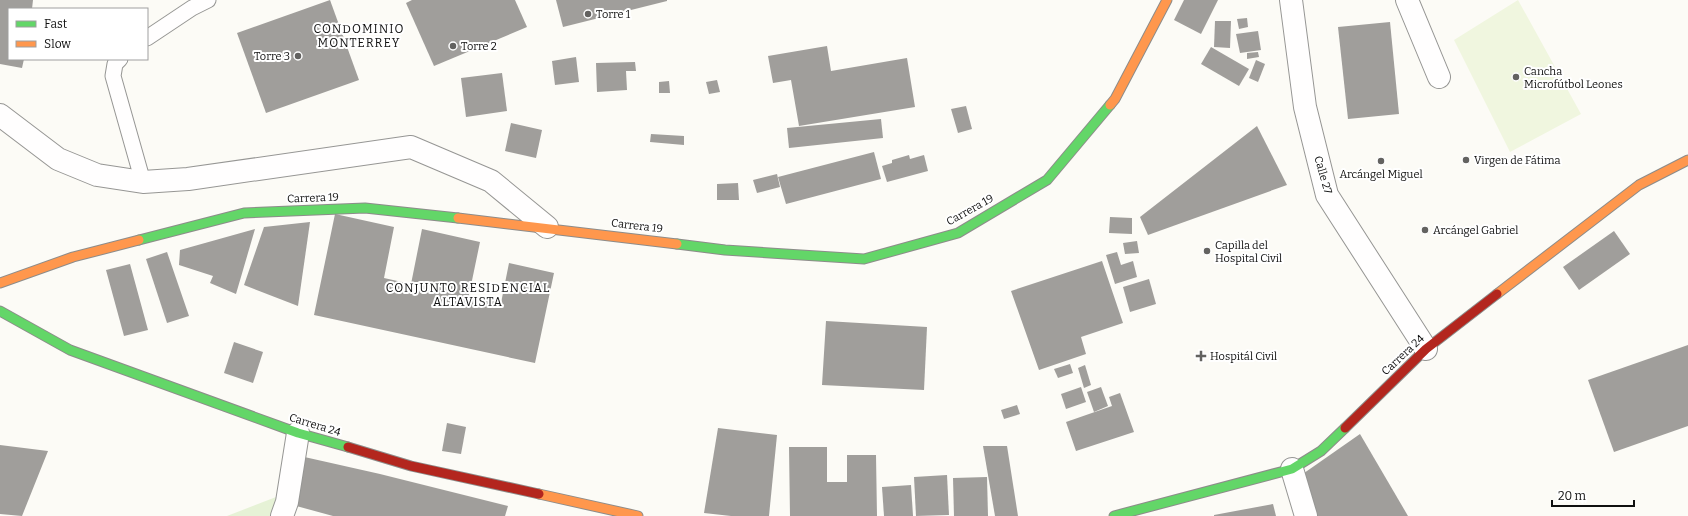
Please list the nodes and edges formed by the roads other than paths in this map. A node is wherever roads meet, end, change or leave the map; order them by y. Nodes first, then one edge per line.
1 (208, 0) edge
2 (1167, 0) edge
3 (1291, 0) edge
4 (1407, 0) edge
5 (148, 37) edge
6 (119, 60) edge
7 (1439, 77) dead end
8 (0, 115) edge
9 (1688, 160) edge
10 (143, 182) junction
11 (547, 227) junction
12 (0, 283) edge
13 (0, 311) edge
14 (1426, 349) junction
15 (298, 433) junction
16 (1292, 469) junction
17 (282, 516) edge
18 (638, 516) edge
19 (1114, 516) edge
20 (1306, 516) edge

1 - 5 lane
2 - 11 street, Carrera 19
3 - 14 street, Calle 27
4 - 7 street
6 - 10 lane
8 - 10 street
9 - 14 street, Carrera 24
10 - 11 street
11 - 12 street, Carrera 19
13 - 15 street, Carrera 24
14 - 16 street, Carrera 24
15 - 17 street
15 - 18 street, Carrera 24
16 - 19 street, Carrera 24
16 - 20 street

